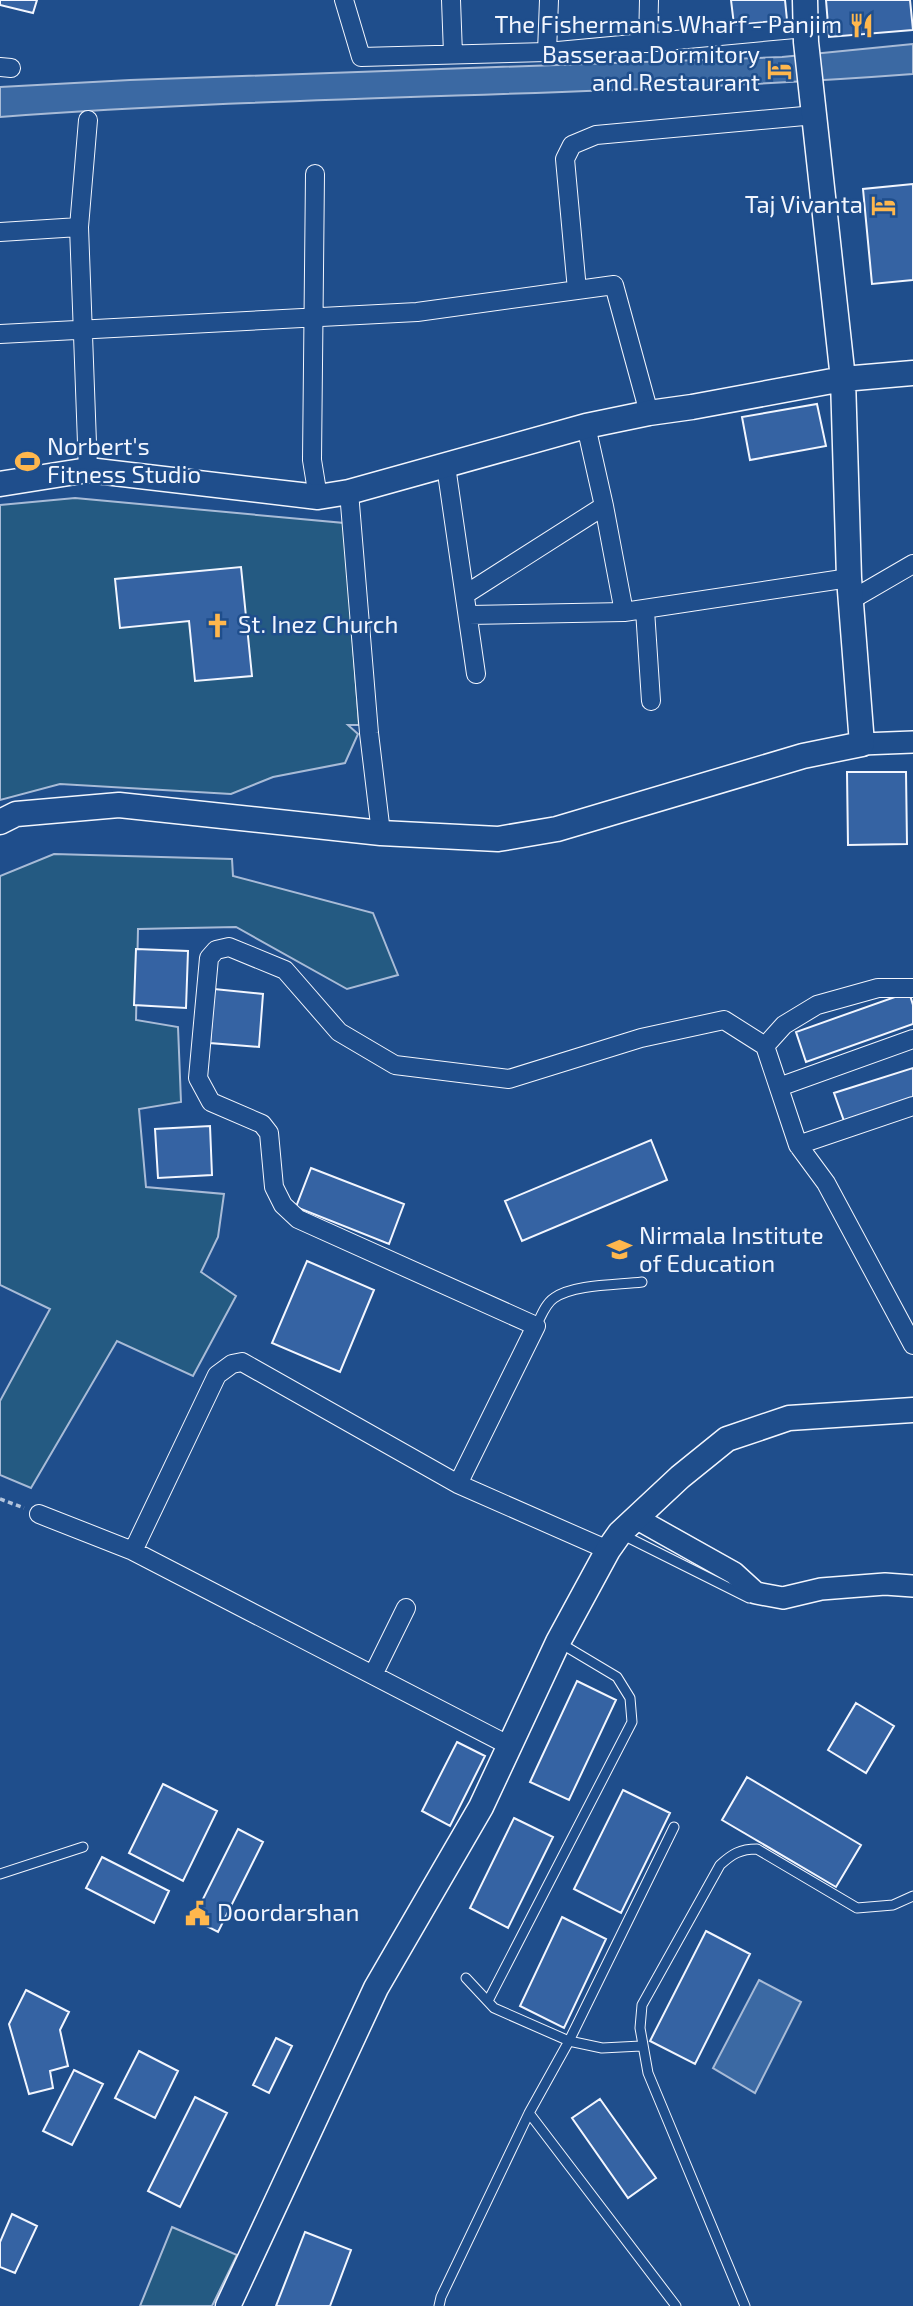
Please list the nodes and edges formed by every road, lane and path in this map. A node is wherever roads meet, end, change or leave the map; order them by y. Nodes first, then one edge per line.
1 (344, 0) edge
2 (452, 0) edge
3 (549, 0) edge
4 (649, 0) edge
5 (805, 0) edge
6 (806, 35) junction
7 (648, 43) junction
8 (547, 52) junction
9 (453, 54) junction
10 (814, 106) junction
11 (89, 120) dead end
12 (315, 174) dead end
13 (79, 227) junction
14 (0, 232) edge
15 (577, 290) junction
16 (314, 318) junction
17 (82, 328) junction
18 (0, 334) edge
19 (913, 373) edge
20 (843, 379) junction
21 (649, 413) junction
22 (586, 426) junction
23 (446, 466) junction
24 (88, 470) junction
25 (0, 484) edge
26 (348, 492) junction
27 (318, 497) junction
28 (604, 506) junction
29 (913, 564) edge
30 (850, 589) junction
31 (466, 594) junction
32 (645, 610) junction
33 (624, 612) junction
34 (469, 615) junction
35 (476, 674) dead end
36 (651, 701) dead end
37 (913, 742) edge
38 (862, 744) junction
39 (0, 822) edge
40 (381, 834) junction
41 (913, 988) edge
42 (913, 1039) edge
43 (765, 1046) junction
44 (779, 1087) junction
45 (913, 1106) edge
46 (798, 1144) junction
47 (642, 1282) dead end
48 (536, 1326) junction
49 (913, 1345) edge
50 (913, 1410) edge
51 (458, 1484) junction
52 (0, 1499) edge
53 (39, 1514) joint
54 (621, 1534) junction
55 (133, 1551) junction
56 (913, 1586) edge
57 (750, 1598) dead end
58 (406, 1608) dead end
59 (558, 1642) junction
60 (373, 1675) junction
61 (510, 1746) junction
62 (674, 1827) dead end
63 (83, 1847) dead end
64 (0, 1874) edge
65 (913, 1896) edge
66 (466, 1978) dead end
67 (488, 2001) junction
68 (569, 2041) junction
69 (642, 2046) junction
70 (529, 2113) junction
71 (229, 2306) edge
72 (439, 2306) edge
73 (676, 2306) edge
74 (745, 2306) edge

1 - 9 street
2 - 9 street
3 - 8 street
4 - 7 street
5 - 6 main road
6 - 7 street
6 - 10 main road
7 - 8 street
8 - 9 street
10 - 15 street
10 - 20 main road
11 - 13 street
12 - 16 street
13 - 14 street
13 - 17 street
15 - 16 street
15 - 21 street
16 - 17 street
16 - 27 street
17 - 18 street
17 - 24 street
19 - 20 main road
20 - 21 main road
20 - 30 main road
21 - 22 main road
22 - 23 main road
22 - 28 street
23 - 26 main road
23 - 31 street
24 - 25 main road
24 - 27 main road
26 - 27 main road
26 - 40 street
28 - 31 street
28 - 33 street
29 - 30 street
30 - 32 street
30 - 38 main road
31 - 34 street
32 - 33 street
32 - 36 street
33 - 34 street
34 - 35 street
37 - 38 street
38 - 40 main road
39 - 40 main road
41 - 43 street
42 - 44 street
43 - 44 street
43 - 48 street
44 - 46 street
45 - 46 street
46 - 49 street
47 - 48 lane
48 - 51 street
50 - 54 main road
51 - 54 street
51 - 55 street
52 - 53 path
53 - 55 street
54 - 56 street
54 - 57 lane
54 - 59 main road
55 - 60 street
58 - 60 street
59 - 61 main road
59 - 67 lane
60 - 61 street
61 - 71 main road
62 - 68 lane
63 - 64 lane
65 - 69 lane
66 - 67 lane
67 - 68 lane
68 - 69 lane
68 - 70 lane
69 - 74 lane
70 - 72 lane
70 - 73 lane

